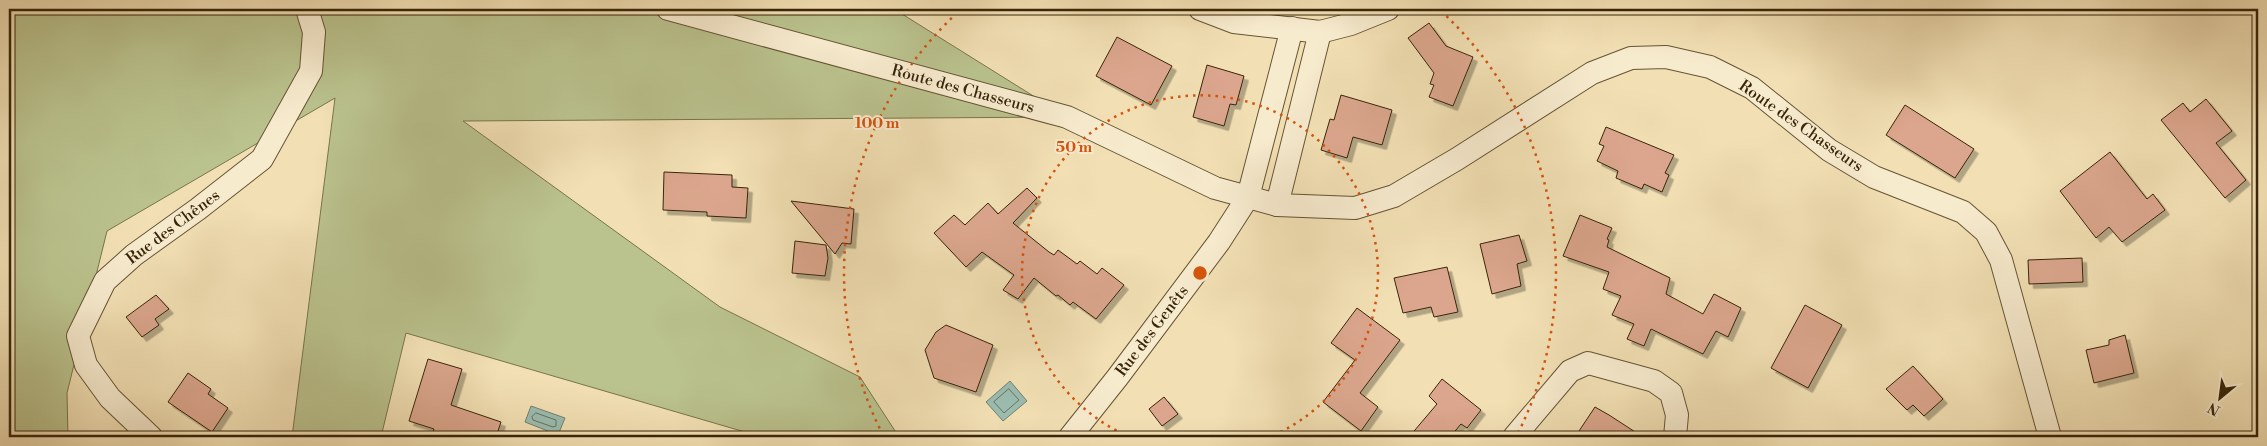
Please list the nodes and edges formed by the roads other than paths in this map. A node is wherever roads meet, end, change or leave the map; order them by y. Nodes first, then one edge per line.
1 (307, 9) edge
2 (668, 9) edge
3 (1200, 9) edge
4 (1388, 9) edge
5 (1292, 28) junction
6 (1320, 32) junction
7 (1248, 197) junction
8 (1277, 205) junction
9 (151, 437) edge
10 (1070, 437) edge
11 (1514, 437) edge
12 (1675, 437) edge
13 (2050, 437) edge

1 - 9 street, Rue des Chênes
2 - 7 street, Route des Chasseurs
3 - 5 street
4 - 6 street
5 - 6 street
5 - 7 street
6 - 8 street
7 - 8 street, Route des Chasseurs
7 - 10 street, Rue des Genêts
8 - 13 street, Route des Chasseurs
11 - 12 street

